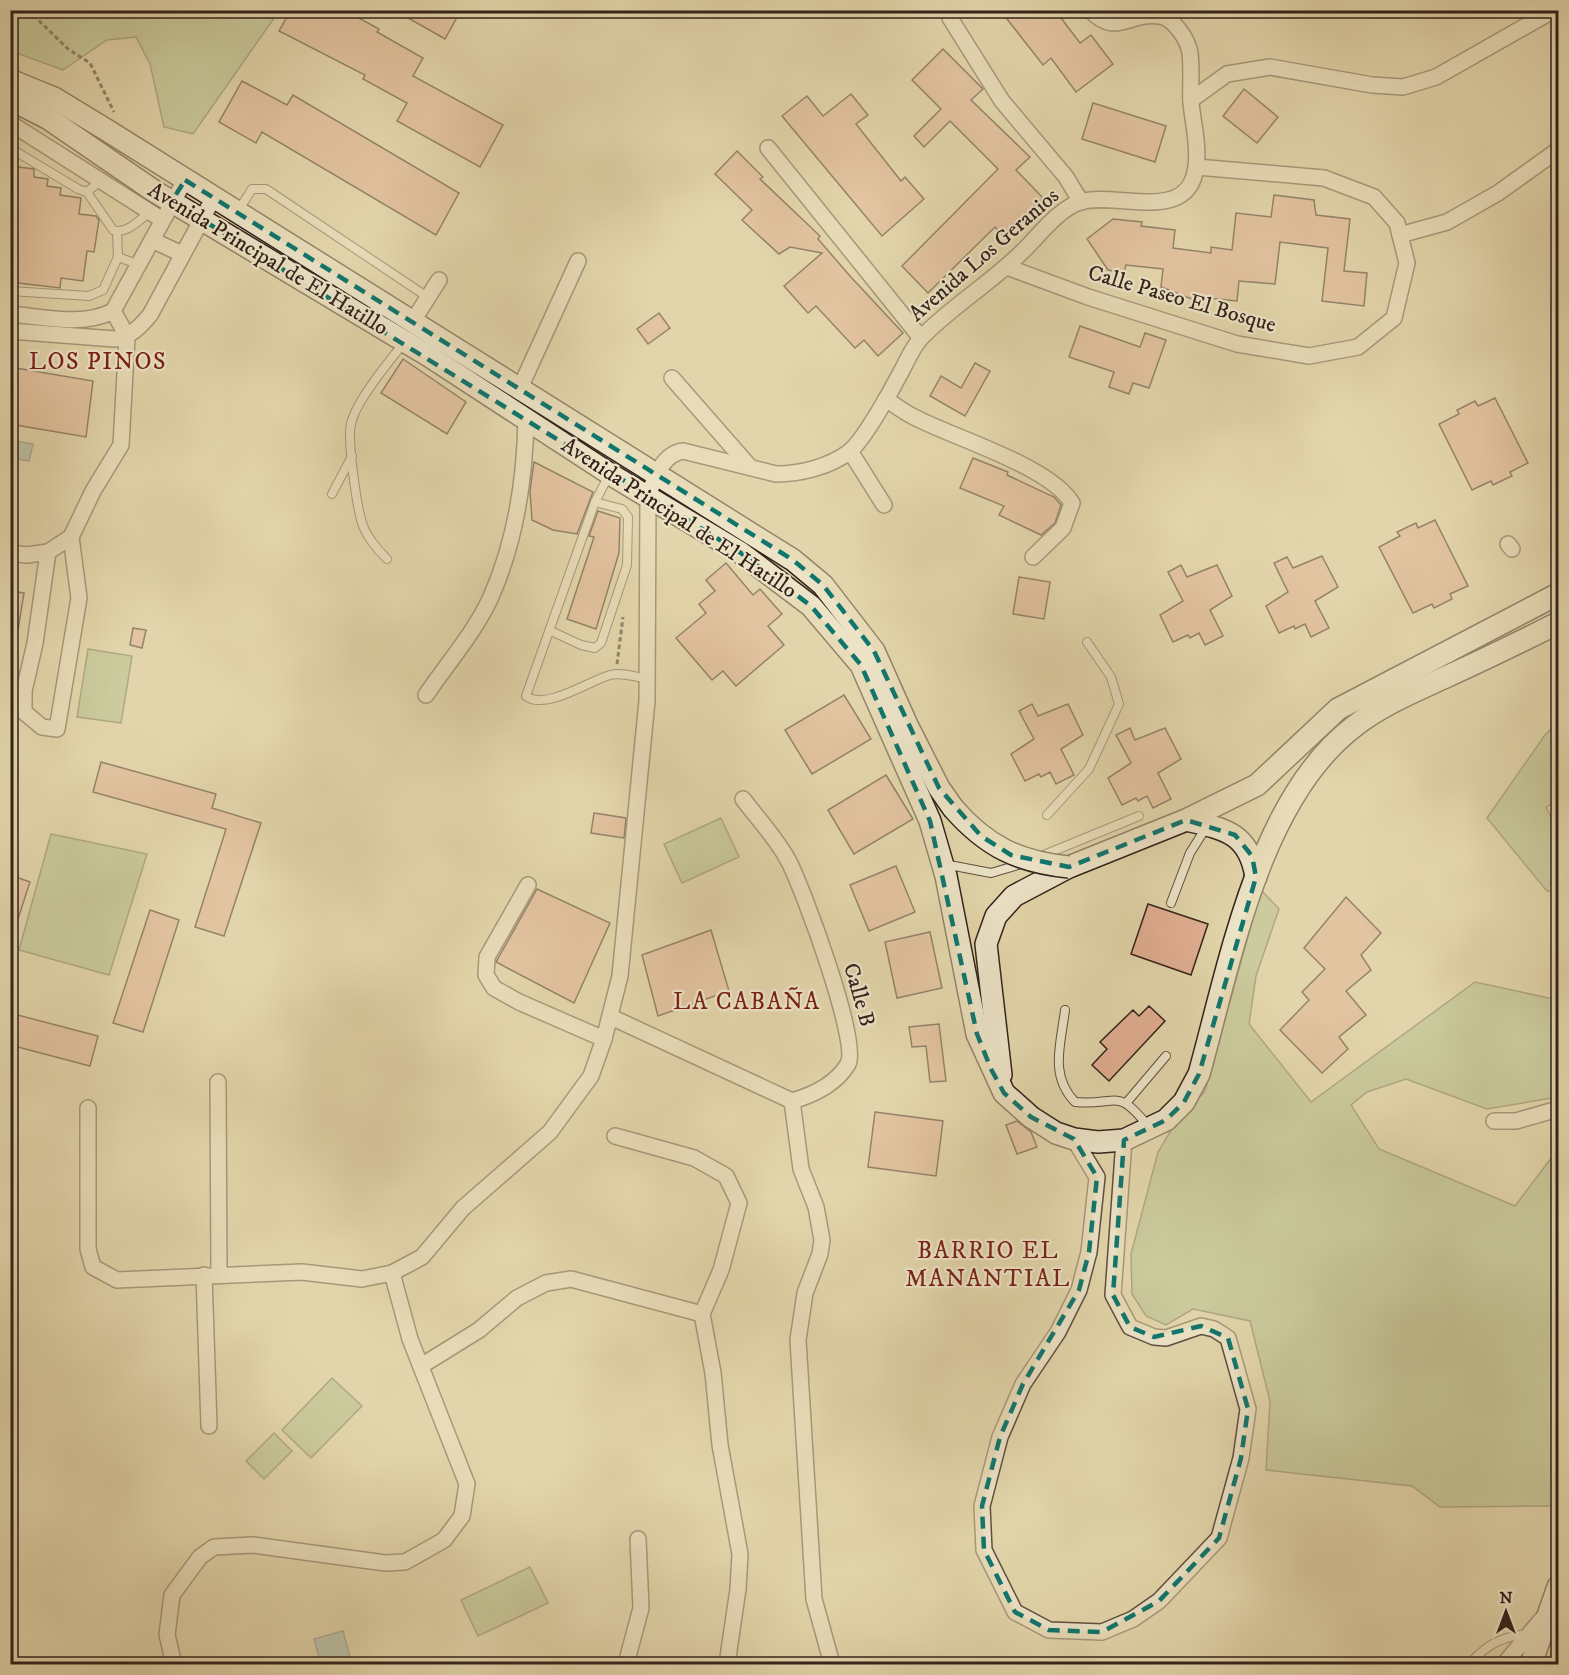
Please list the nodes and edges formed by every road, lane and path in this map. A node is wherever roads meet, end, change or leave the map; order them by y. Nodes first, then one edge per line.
1 (28, 10) edge
2 (1090, 10) edge
3 (1554, 10) edge
4 (950, 18) dead end
5 (10, 80) edge
6 (10, 99) edge
7 (1191, 100) junction
8 (10, 123) edge
9 (109, 131) junction
10 (10, 148) edge
11 (768, 148) dead end
12 (1558, 150) edge
13 (1197, 167) junction
14 (101, 180) junction
15 (185, 180) junction
16 (87, 192) junction
17 (214, 197) junction
18 (1080, 202) junction
19 (161, 211) junction
20 (237, 212) junction
21 (201, 218) junction
22 (117, 232) junction
23 (1400, 235) junction
24 (152, 240) junction
25 (182, 254) junction
26 (118, 257) junction
27 (578, 261) dead end
28 (137, 264) junction
29 (1007, 267) junction
30 (439, 280) dead end
31 (10, 291) edge
32 (429, 298) junction
33 (113, 311) junction
34 (10, 314) edge
35 (413, 321) junction
36 (10, 331) edge
37 (127, 336) junction
38 (921, 338) junction
39 (405, 342) junction
40 (672, 378) dead end
41 (520, 388) junction
42 (886, 399) junction
43 (526, 418) junction
44 (850, 451) junction
45 (353, 455) junction
46 (749, 466) junction
47 (610, 474) junction
48 (656, 476) junction
49 (332, 494) dead end
50 (648, 496) junction
51 (595, 502) junction
52 (884, 505) dead end
53 (71, 537) junction
54 (48, 552) junction
55 (10, 553) edge
56 (1033, 557) dead end
57 (387, 559) dead end
58 (1558, 594) edge
59 (1558, 623) edge
60 (551, 631) junction
61 (1087, 642) dead end
62 (648, 678) junction
63 (426, 695) dead end
64 (743, 799) dead end
65 (1047, 815) dead end
66 (1139, 816) dead end
67 (1186, 820) junction
68 (1208, 825) junction
69 (942, 864) junction
70 (1069, 867) junction
71 (1256, 877) junction
72 (528, 885) dead end
73 (1171, 903) dead end
74 (1065, 1010) dead end
75 (611, 1017) junction
76 (604, 1039) junction
77 (1166, 1056) dead end
78 (218, 1082) dead end
79 (1004, 1093) junction
80 (792, 1101) junction
81 (1127, 1102) junction
82 (88, 1108) dead end
83 (1558, 1108) edge
84 (1494, 1120) dead end
85 (1151, 1129) junction
86 (615, 1136) dead end
87 (1074, 1139) junction
88 (1124, 1140) junction
89 (1121, 1172) junction
90 (1097, 1177) junction
91 (392, 1273) junction
92 (219, 1274) junction
93 (204, 1275) junction
94 (702, 1314) junction
95 (421, 1366) junction
96 (209, 1426) dead end
97 (638, 1539) dead end
98 (1555, 1597) edge
99 (1531, 1633) junction
100 (174, 1665) edge
101 (626, 1665) edge
102 (727, 1665) edge
103 (832, 1665) edge
104 (1469, 1665) edge
105 (1504, 1665) edge
106 (1531, 1665) edge

1 - 9 path
2 - 7 street
3 - 7 street
4 - 18 street
5 - 9 main road, Avenida Principal de El Hatillo
6 - 19 main road, Avenida Principal de El Hatillo
7 - 13 street
8 - 14 street
9 - 15 main road, Avenida Principal de El Hatillo
10 - 16 lane
11 - 38 street
12 - 23 street
13 - 18 street, Avenida Los Geranios
13 - 23 street, Calle Paseo El Bosque
14 - 16 lane
14 - 19 street
15 - 17 main road, Avenida Principal de El Hatillo
15 - 19 street
16 - 22 lane
17 - 20 main road, Avenida Principal de El Hatillo
17 - 21 street
18 - 29 street, Avenida Los Geranios
19 - 21 main road, Avenida Principal de El Hatillo
19 - 22 lane
19 - 24 street
20 - 32 lane
20 - 35 main road, Avenida Principal de El Hatillo
21 - 25 street
21 - 39 main road, Avenida Principal de El Hatillo
22 - 26 lane
23 - 29 street, Calle Paseo El Bosque
24 - 25 street
24 - 28 street
25 - 37 street
26 - 28 lane
26 - 31 lane
27 - 41 street
28 - 33 street
29 - 38 street, Avenida Los Geranios
30 - 32 street
32 - 35 street
33 - 34 street
33 - 37 street
35 - 41 main road, Avenida Principal de El Hatillo
36 - 37 street
37 - 53 street
38 - 42 street, Avenida Los Geranios
39 - 43 main road, Avenida Principal de El Hatillo
39 - 45 lane
40 - 46 street
41 - 48 main road, Avenida Principal de El Hatillo
42 - 44 street, Avenida Los Geranios
42 - 56 street
43 - 47 main road, Avenida Principal de El Hatillo
43 - 63 street
44 - 46 street, Avenida Los Geranios
44 - 52 street
45 - 49 lane
45 - 57 lane
46 - 48 street, Avenida Los Geranios
47 - 50 main road, Avenida Principal de El Hatillo
47 - 51 lane
48 - 50 street, Avenida Los Geranios
48 - 70 main road, Avenida Principal de El Hatillo, bridge
50 - 62 street
50 - 69 main road, Avenida Principal de El Hatillo
51 - 60 lane
51 - 60 lane
53 - 54 street
53 - 54 street
54 - 55 street
58 - 67 main road, Avenida Principal de El Hatillo
59 - 71 main road, Avenida Principal de El Hatillo
60 - 62 lane
61 - 65 lane
62 - 75 street
64 - 80 street, Calle B
66 - 69 lane
67 - 68 main road
67 - 70 main road, Avenida Principal de El Hatillo
68 - 71 main road
68 - 73 lane
69 - 79 main road, Avenida Principal de El Hatillo
70 - 79 main road
71 - 85 main road, Avenida Principal de El Hatillo
72 - 76 street
74 - 81 lane
75 - 76 street
75 - 80 street
76 - 91 street
77 - 81 lane
78 - 92 street
79 - 87 main road, Avenida Principal de El Hatillo
80 - 103 street
81 - 85 lane
82 - 93 street
83 - 84 street
85 - 88 main road, Avenida Principal de El Hatillo
86 - 94 street
87 - 88 main road, Avenida Principal de El Hatillo
87 - 90 street
88 - 89 street
89 - 90 street
89 - 90 street
91 - 92 street
91 - 95 street
92 - 93 street
93 - 96 street
94 - 95 street
94 - 102 street
95 - 100 street
97 - 101 street
98 - 99 street
98 - 106 main road
99 - 104 lane
99 - 105 street

